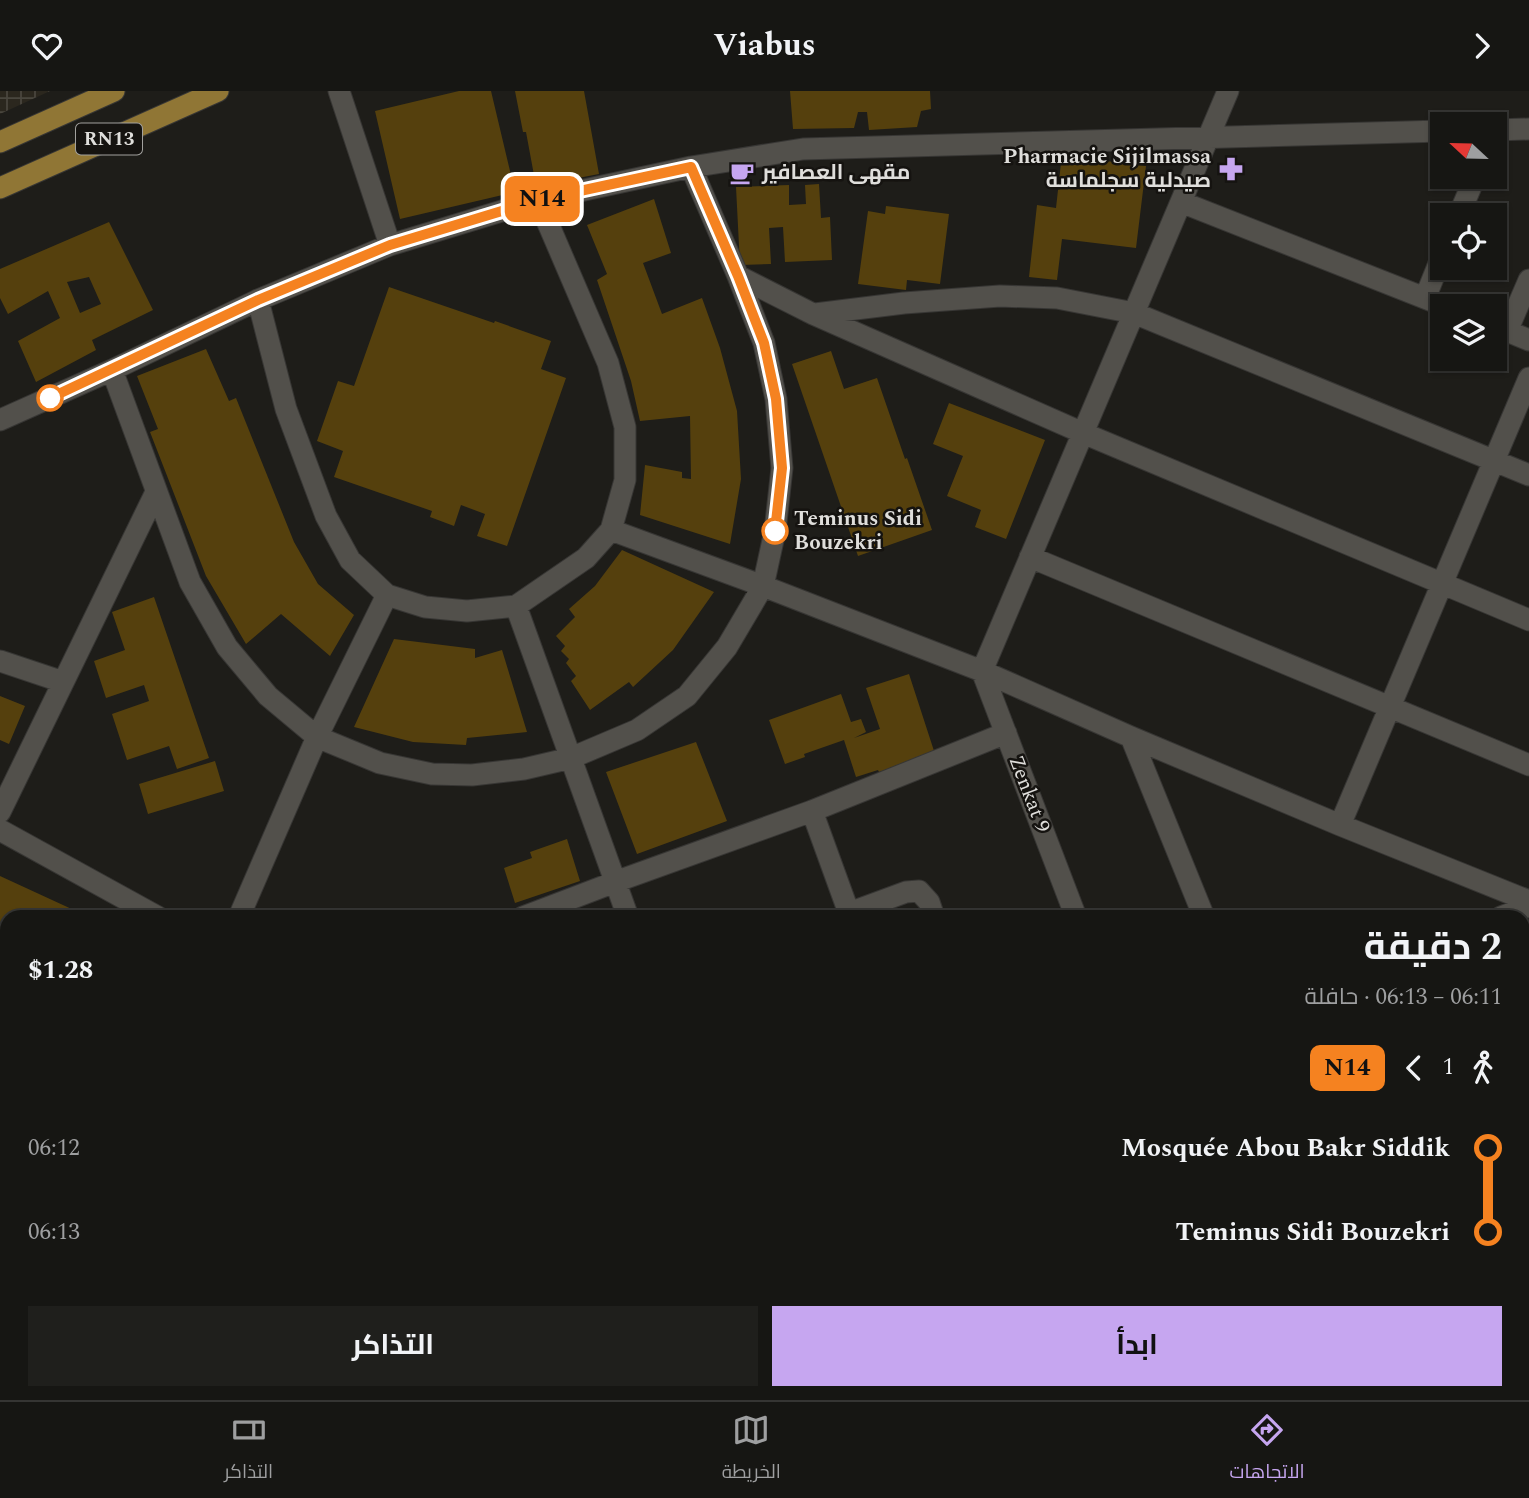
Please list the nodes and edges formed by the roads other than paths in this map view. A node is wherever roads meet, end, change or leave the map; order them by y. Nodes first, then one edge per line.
1 (114, 91) edge
2 (218, 91) edge
3 (339, 91) edge
4 (1228, 91) edge
5 (1529, 129) edge
6 (1507, 130) edge
7 (1430, 131) edge
8 (1208, 138) junction
9 (0, 142) edge
10 (691, 167) junction
11 (0, 188) edge
12 (538, 200) junction
13 (1181, 202) junction
14 (390, 245) junction
15 (738, 276) junction
16 (1432, 280) edge
17 (1529, 280) edge
18 (1425, 298) junction
19 (258, 300) junction
20 (1430, 300) edge
21 (1134, 313) junction
22 (813, 314) junction
23 (1507, 318) edge
24 (1507, 331) edge
25 (1529, 340) edge
26 (112, 370) junction
27 (1529, 378) edge
28 (0, 421) edge
29 (1083, 433) junction
30 (1494, 460) junction
31 (1529, 475) edge
32 (156, 492) junction
33 (611, 530) junction
34 (1030, 557) junction
35 (1442, 584) junction
36 (762, 586) junction
37 (387, 595) junction
38 (516, 606) junction
39 (1529, 620) edge
40 (0, 661) edge
41 (982, 671) junction
42 (63, 682) junction
43 (1390, 708) junction
44 (1006, 733) junction
45 (317, 737) junction
46 (1131, 737) junction
47 (571, 758) junction
48 (1529, 765) edge
49 (812, 811) junction
50 (0, 812) edge
51 (1340, 825) junction
52 (0, 830) edge
53 (615, 882) junction
54 (1529, 904) edge
55 (145, 910) edge
56 (242, 910) edge
57 (541, 910) edge
58 (625, 910) edge
59 (842, 910) edge
60 (857, 910) edge
61 (932, 910) edge
62 (1073, 910) edge
63 (1201, 910) edge

1 - 9 main road, RN13
2 - 11 main road, RN13
3 - 14 street
4 - 8 street
5 - 6 street
7 - 8 street
8 - 10 street
8 - 13 street
10 - 12 street
10 - 15 street
12 - 14 street
12 - 33 street
13 - 18 street
13 - 21 street
14 - 19 street
15 - 22 street
15 - 36 street
16 - 18 street
17 - 23 street
18 - 20 street
19 - 26 street
19 - 37 street
21 - 22 street
21 - 29 street
21 - 30 street
22 - 29 street
24 - 25 street
26 - 28 street
26 - 32 street
27 - 30 street
29 - 34 street
29 - 35 street
30 - 31 street
30 - 35 street
32 - 42 street
32 - 45 street
33 - 36 street
33 - 38 street
34 - 41 street
34 - 43 street
35 - 39 street
35 - 43 street
36 - 41 street
36 - 47 street
37 - 38 street
37 - 45 street
38 - 47 street
40 - 42 street
41 - 44 street, Zenkat 9
41 - 46 street
42 - 50 street
43 - 48 street
43 - 51 street
44 - 49 street
44 - 62 street, Zenkat 9
45 - 47 street
45 - 56 street
46 - 51 street
46 - 63 street
47 - 53 street
49 - 53 street
49 - 59 street
51 - 54 street
52 - 55 street
53 - 57 street
53 - 58 street
60 - 61 street

